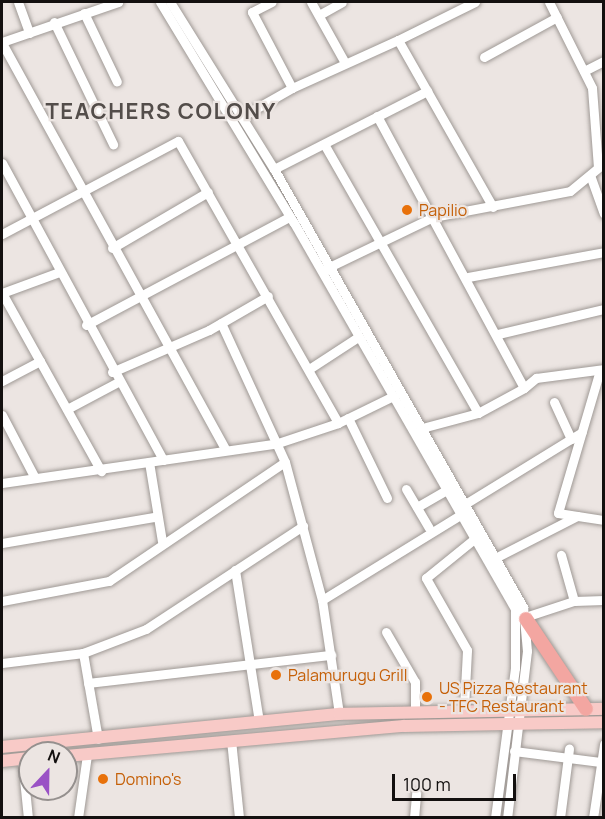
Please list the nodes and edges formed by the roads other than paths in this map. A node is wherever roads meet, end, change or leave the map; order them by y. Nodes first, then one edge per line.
1 (18, 2) edge
2 (118, 2) edge
3 (160, 2) edge
4 (170, 2) edge
5 (272, 2) edge
6 (311, 2) edge
7 (342, 2) edge
8 (475, 2) edge
9 (549, 2) edge
10 (84, 13) junction
11 (319, 15) junction
12 (557, 17) junction
13 (54, 22) junction
14 (29, 33) junction
15 (398, 40) junction
16 (2, 42) edge
17 (484, 57) dead end
18 (344, 61) junction
19 (603, 61) edge
20 (584, 71) junction
21 (117, 82) dead end
22 (292, 88) junction
23 (427, 91) junction
24 (593, 98) junction
25 (603, 98) edge
26 (377, 116) junction
27 (240, 117) junction
28 (113, 144) dead end
29 (324, 144) junction
30 (2, 163) edge
31 (601, 165) edge
32 (274, 169) junction
33 (590, 175) junction
34 (208, 192) junction
35 (81, 195) junction
36 (493, 207) junction
37 (603, 214) edge
38 (289, 217) junction
39 (433, 218) junction
40 (32, 222) junction
41 (2, 234) edge
42 (381, 242) junction
43 (238, 244) junction
44 (112, 248) junction
45 (603, 252) edge
46 (326, 269) junction
47 (59, 272) junction
48 (468, 277) junction
49 (2, 293) edge
50 (141, 296) junction
51 (268, 296) junction
52 (603, 309) edge
53 (221, 323) junction
54 (86, 325) junction
55 (498, 334) junction
56 (358, 337) junction
57 (167, 348) junction
58 (40, 361) junction
59 (309, 369) junction
60 (602, 369) edge
61 (112, 372) junction
62 (2, 381) edge
63 (118, 382) junction
64 (524, 388) junction
65 (393, 396) junction
66 (554, 402) dead end
67 (67, 409) junction
68 (478, 413) junction
69 (2, 415) edge
70 (348, 418) junction
71 (338, 423) junction
72 (422, 428) junction
73 (582, 432) junction
74 (571, 439) junction
75 (278, 443) junction
76 (225, 449) junction
77 (163, 460) junction
78 (149, 462) junction
79 (285, 462) junction
80 (101, 471) junction
81 (35, 478) junction
82 (2, 483) edge
83 (406, 489) dead end
84 (446, 490) junction
85 (387, 498) dead end
86 (465, 504) junction
87 (417, 507) junction
88 (460, 515) junction
89 (578, 516) junction
90 (154, 517) junction
91 (603, 520) edge
92 (303, 526) junction
93 (429, 528) dead end
94 (474, 539) junction
95 (162, 541) junction
96 (2, 543) edge
97 (561, 555) dead end
98 (497, 557) junction
99 (235, 570) junction
100 (322, 600) junction
101 (603, 600) edge
102 (2, 601) edge
103 (574, 601) junction
104 (525, 618) junction
105 (386, 632) dead end
106 (83, 653) junction
107 (331, 655) junction
108 (248, 661) junction
109 (2, 663) edge
110 (88, 683) junction
111 (513, 707) junction
112 (464, 708) junction
113 (586, 709) junction
114 (603, 709) edge
115 (415, 710) junction
116 (339, 714) junction
117 (512, 721) junction
118 (259, 722) junction
119 (603, 722) edge
120 (98, 739) junction
121 (231, 740) junction
122 (603, 744) edge
123 (2, 747) edge
124 (514, 751) junction
125 (568, 754) junction
126 (78, 755) edge
127 (87, 755) junction
128 (18, 760) edge
129 (2, 761) edge
130 (600, 762) junction
131 (600, 783) edge
132 (416, 793) dead end
133 (27, 801) edge
134 (28, 818) edge
135 (78, 818) edge
136 (239, 818) edge
137 (414, 818) edge
138 (495, 818) edge
139 (507, 818) edge
140 (560, 818) edge
141 (592, 818) edge

1 - 14 street
2 - 10 street
3 - 38 street
4 - 27 street
5 - 22 street
6 - 11 street
7 - 11 street
8 - 15 street
9 - 12 street
10 - 13 street
10 - 21 street
11 - 18 street
12 - 17 street
12 - 20 street
13 - 14 street
13 - 28 street
14 - 16 street
15 - 18 street
15 - 23 street
16 - 35 street
18 - 22 street
19 - 20 street
20 - 24 street
22 - 27 street
23 - 26 street
23 - 36 street
24 - 25 street
24 - 31 street
26 - 29 street
26 - 39 street
27 - 32 street
29 - 32 street
29 - 42 street
30 - 40 street
31 - 33 street
32 - 46 street
33 - 36 street
33 - 37 street
34 - 35 street
34 - 43 street
34 - 44 street
35 - 40 street
35 - 44 street
36 - 39 street
38 - 43 street
38 - 46 street
39 - 42 street
39 - 48 street
40 - 41 street
40 - 47 street
42 - 46 street
42 - 68 street
43 - 50 street
43 - 51 street
44 - 50 street
45 - 48 street
46 - 56 street
46 - 72 street
47 - 49 street
47 - 54 street
48 - 55 street
49 - 58 street
50 - 54 street
50 - 57 street
51 - 53 street
51 - 59 street
52 - 55 street
53 - 57 street
53 - 75 street
54 - 61 street
55 - 64 street
56 - 59 street
56 - 65 street
57 - 61 street
57 - 76 street
58 - 62 street
58 - 67 street
59 - 71 street
60 - 64 street
60 - 73 street
61 - 63 street
63 - 67 street
63 - 77 street
64 - 68 street
65 - 70 street
65 - 84 street
66 - 74 street
67 - 80 street
68 - 72 street
69 - 81 street
70 - 71 street
70 - 85 street
71 - 75 street
72 - 86 street
73 - 74 street
73 - 89 street
74 - 86 street
75 - 76 street
75 - 79 street
76 - 77 street
77 - 78 street
78 - 80 street
78 - 90 street
79 - 92 street
79 - 95 street
80 - 81 street
81 - 82 street
83 - 87 street
84 - 87 street
84 - 88 street
86 - 98 street
87 - 93 street
88 - 94 street
88 - 100 street
89 - 91 street
89 - 98 street
90 - 95 street
90 - 96 street
92 - 99 street
92 - 100 street
94 - 111 street
94 - 112 street
95 - 102 street
97 - 103 street
98 - 104 street
99 - 106 street
99 - 108 street
100 - 107 street
101 - 103 street
103 - 104 street
104 - 111 street
104 - 113 highway
105 - 115 street
106 - 109 street
106 - 110 street
107 - 108 street
107 - 116 street
108 - 110 street
108 - 118 street
110 - 120 street
111 - 112 main road
111 - 113 main road
111 - 117 street
112 - 115 main road
113 - 114 main road
115 - 116 main road
116 - 118 main road
117 - 119 main road
117 - 121 main road
117 - 124 street
117 - 138 street
118 - 120 main road
120 - 123 main road
121 - 127 main road
121 - 136 street
122 - 130 street
124 - 125 street
124 - 139 street
125 - 130 street
125 - 140 street
126 - 127 main road
127 - 135 street
128 - 129 main road
130 - 131 street
131 - 141 street
132 - 137 street
133 - 134 street

